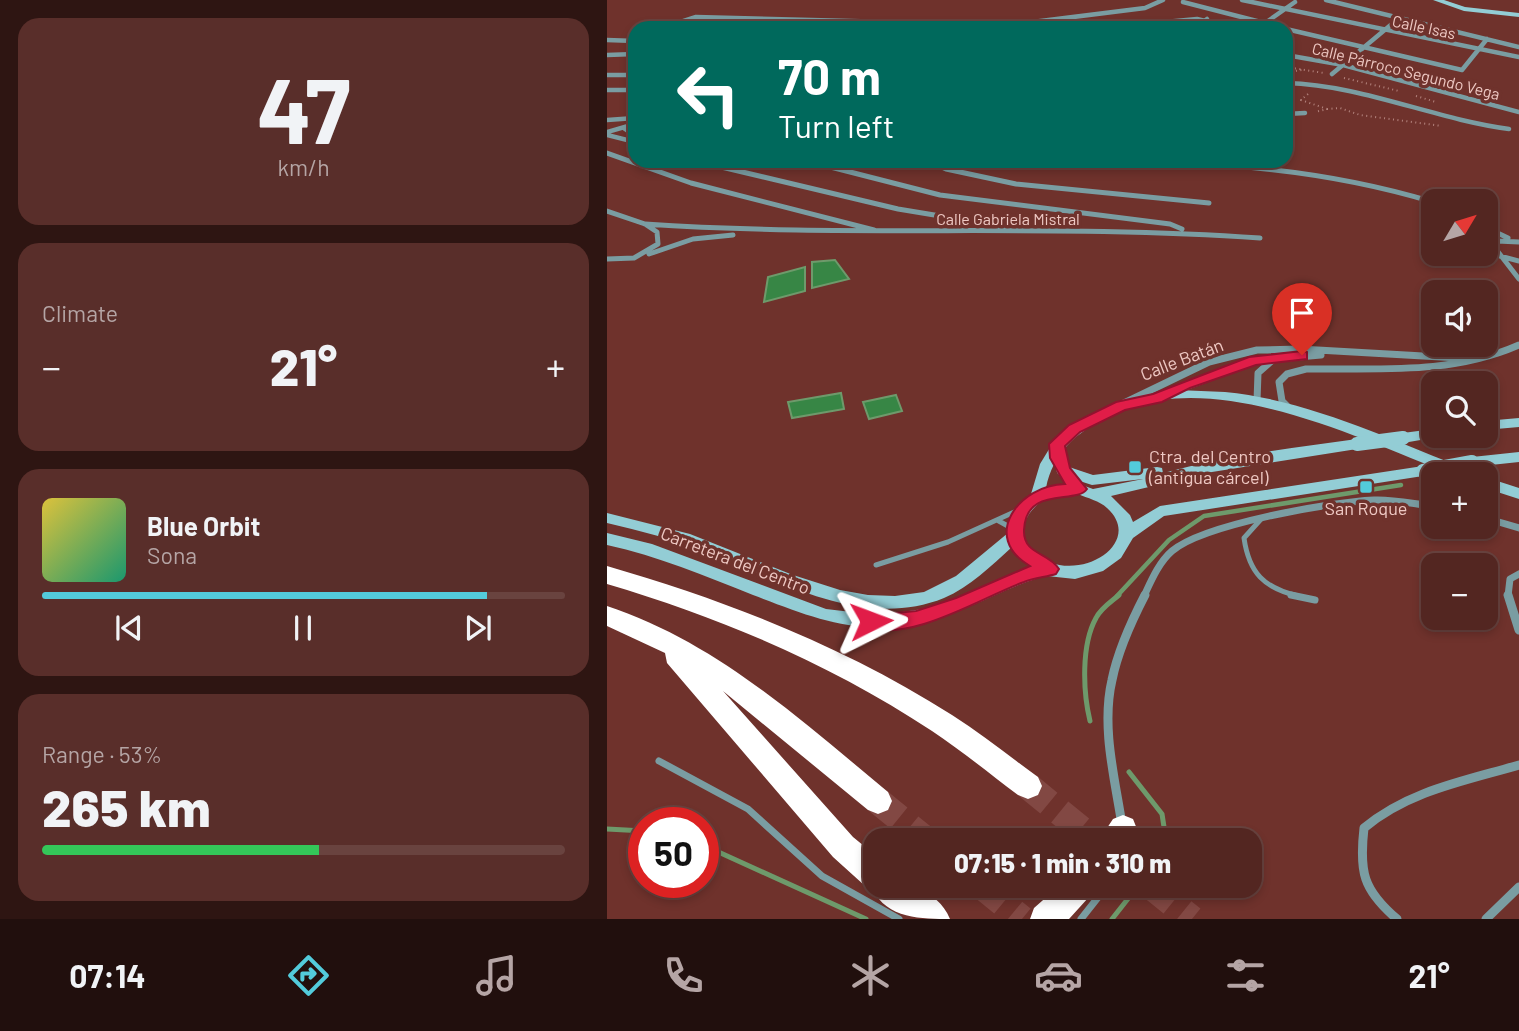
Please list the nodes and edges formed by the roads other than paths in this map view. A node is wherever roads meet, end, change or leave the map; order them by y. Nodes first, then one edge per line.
1 (1163, 0) edge
2 (1242, 0) edge
3 (1326, 0) edge
4 (1437, 0) edge
5 (1185, 1) edge
6 (1295, 2) dead end
7 (1285, 9) junction
8 (1106, 12) junction
9 (1220, 12) junction
10 (1519, 15) edge
11 (1399, 18) junction
12 (1205, 20) junction
13 (684, 21) edge
14 (778, 21) edge
15 (1039, 21) edge
16 (1112, 21) edge
17 (1190, 21) edge
18 (1209, 21) edge
19 (1256, 21) edge
20 (1267, 21) edge
21 (1293, 30) edge
22 (1384, 31) junction
23 (1487, 39) junction
24 (607, 40) edge
25 (628, 40) edge
26 (1365, 47) junction
27 (1519, 47) edge
28 (1477, 51) junction
29 (628, 54) edge
30 (607, 55) edge
31 (1293, 56) edge
32 (1519, 57) edge
33 (1343, 65) junction
34 (1331, 74) dead end
35 (607, 75) edge
36 (628, 75) edge
37 (1293, 84) edge
38 (607, 90) edge
39 (628, 90) edge
40 (1519, 112) edge
41 (1305, 113) road end
42 (1293, 114) edge
43 (624, 118) junction
44 (628, 118) edge
45 (608, 119) edge
46 (628, 121) edge
47 (627, 127) edge
48 (1509, 129) dead end
49 (607, 134) edge
50 (628, 140) edge
51 (607, 153) edge
52 (628, 160) edge
53 (649, 168) edge
54 (725, 168) edge
55 (834, 168) edge
56 (937, 168) edge
57 (1270, 168) edge
58 (1421, 198) edge
59 (1209, 203) dead end
60 (607, 211) edge
61 (645, 224) junction
62 (1026, 231) junction
63 (1186, 231) junction
64 (756, 232) junction
65 (882, 233) junction
66 (1498, 233) edge
67 (1260, 238) dead end
68 (1515, 241) edge
69 (1498, 252) edge
70 (1498, 254) edge
71 (642, 256) junction
72 (607, 259) edge
73 (1519, 261) edge
74 (1519, 279) edge
75 (1519, 345) edge
76 (1300, 349) junction
77 (1355, 353) junction
78 (1276, 357) junction
79 (1476, 359) junction
80 (1157, 398) junction
81 (1257, 401) junction
82 (1121, 405) junction
83 (1290, 409) junction
84 (1519, 422) edge
85 (1498, 424) edge
86 (1421, 436) edge
87 (1057, 444) junction
88 (1517, 457) edge
89 (1450, 462) edge
90 (1495, 462) edge
91 (1063, 470) junction
92 (1190, 471) junction
93 (1421, 471) edge
94 (1498, 487) edge
95 (1079, 489) junction
96 (1095, 493) junction
97 (1519, 494) edge
98 (1038, 496) junction
99 (1421, 505) edge
100 (1023, 508) junction
101 (1262, 517) junction
102 (607, 518) edge
103 (997, 520) junction
104 (1498, 521) edge
105 (1519, 528) edge
106 (1015, 533) junction
107 (1127, 534) junction
108 (607, 539) edge
109 (876, 565) dead end
110 (1050, 569) junction
111 (1519, 574) edge
112 (607, 575) edge
113 (1315, 600) dead end
114 (607, 616) edge
115 (1519, 630) edge
116 (663, 642) junction
117 (659, 761) dead end
118 (1519, 765) edge
119 (1028, 786) tunnel mouth
120 (878, 801) tunnel mouth
121 (1119, 828) edge
122 (863, 864) edge
123 (1519, 887) edge
124 (904, 898) edge
125 (1068, 898) edge
126 (1098, 898) edge
127 (899, 919) edge
128 (935, 919) edge
129 (1045, 919) edge
130 (1081, 919) edge
131 (1397, 919) edge
132 (1486, 919) edge

1 - 8 street
2 - 7 street, Calle Isas
3 - 11 street
4 - 10 main road
5 - 9 street
6 - 7 street
7 - 20 street
7 - 22 street, Calle Isas
8 - 15 street
8 - 16 street
9 - 12 street
9 - 19 street
11 - 22 street
11 - 23 street
12 - 17 street
12 - 18 street
13 - 14 street
21 - 26 street
22 - 26 street
22 - 28 street, Calle Isas
23 - 27 street
23 - 28 street
24 - 25 street
26 - 28 street
26 - 33 street
28 - 32 street, Calle Isas
29 - 30 street
31 - 33 street, Calle Párroco Segundo Vega
33 - 34 street
33 - 40 street, Calle Párroco Segundo Vega
35 - 36 street
37 - 48 street
38 - 39 street
41 - 42 street
43 - 44 street
43 - 45 street
43 - 46 street
47 - 49 street
49 - 50 street
51 - 52 street
53 - 65 street
54 - 62 street
55 - 63 street
56 - 59 street
57 - 58 street
60 - 61 street, Calle Gabriela Mistral
61 - 64 street, Calle Gabriela Mistral
61 - 71 street
62 - 63 street, Calle Gabriela Mistral
62 - 65 street, Calle Gabriela Mistral
63 - 67 street, Calle Gabriela Mistral
64 - 65 street, Calle Gabriela Mistral
64 - 71 street, Calle Gabriela Mistral
66 - 68 street
69 - 73 street
70 - 74 street
71 - 72 street, Calle Gabriela Mistral
75 - 79 street, Calle Batán
76 - 77 street, Calle Batán
76 - 78 street, Calle Batán
76 - 82 street, Calle Batán
77 - 78 street, Calle Batán
77 - 79 street, Calle Batán
78 - 80 street, Calle Batán
78 - 81 street
79 - 83 street, Calle Batán
80 - 81 main road
80 - 82 main road
81 - 83 main road
82 - 87 main road
83 - 89 main road
84 - 85 main road
86 - 92 main road, bridge
87 - 91 main road
87 - 98 main road
88 - 90 main road
91 - 92 main road
91 - 95 main road
92 - 96 main road
93 - 107 main road, bridge
94 - 97 main road
95 - 96 main road
95 - 98 main road
96 - 107 main road
98 - 100 main road
99 - 101 street
100 - 103 lane
100 - 106 main road
101 - 113 lane
101 - 121 street
102 - 106 main road
103 - 106 lane
103 - 109 lane
104 - 105 street
106 - 110 main road
107 - 110 main road
108 - 110 main road, Carretera del Centro
111 - 115 street
112 - 119 highway
114 - 116 highway
116 - 120 highway
116 - 122 highway
117 - 127 lane
118 - 131 street
123 - 132 street
124 - 128 highway
125 - 129 highway
126 - 130 lane

